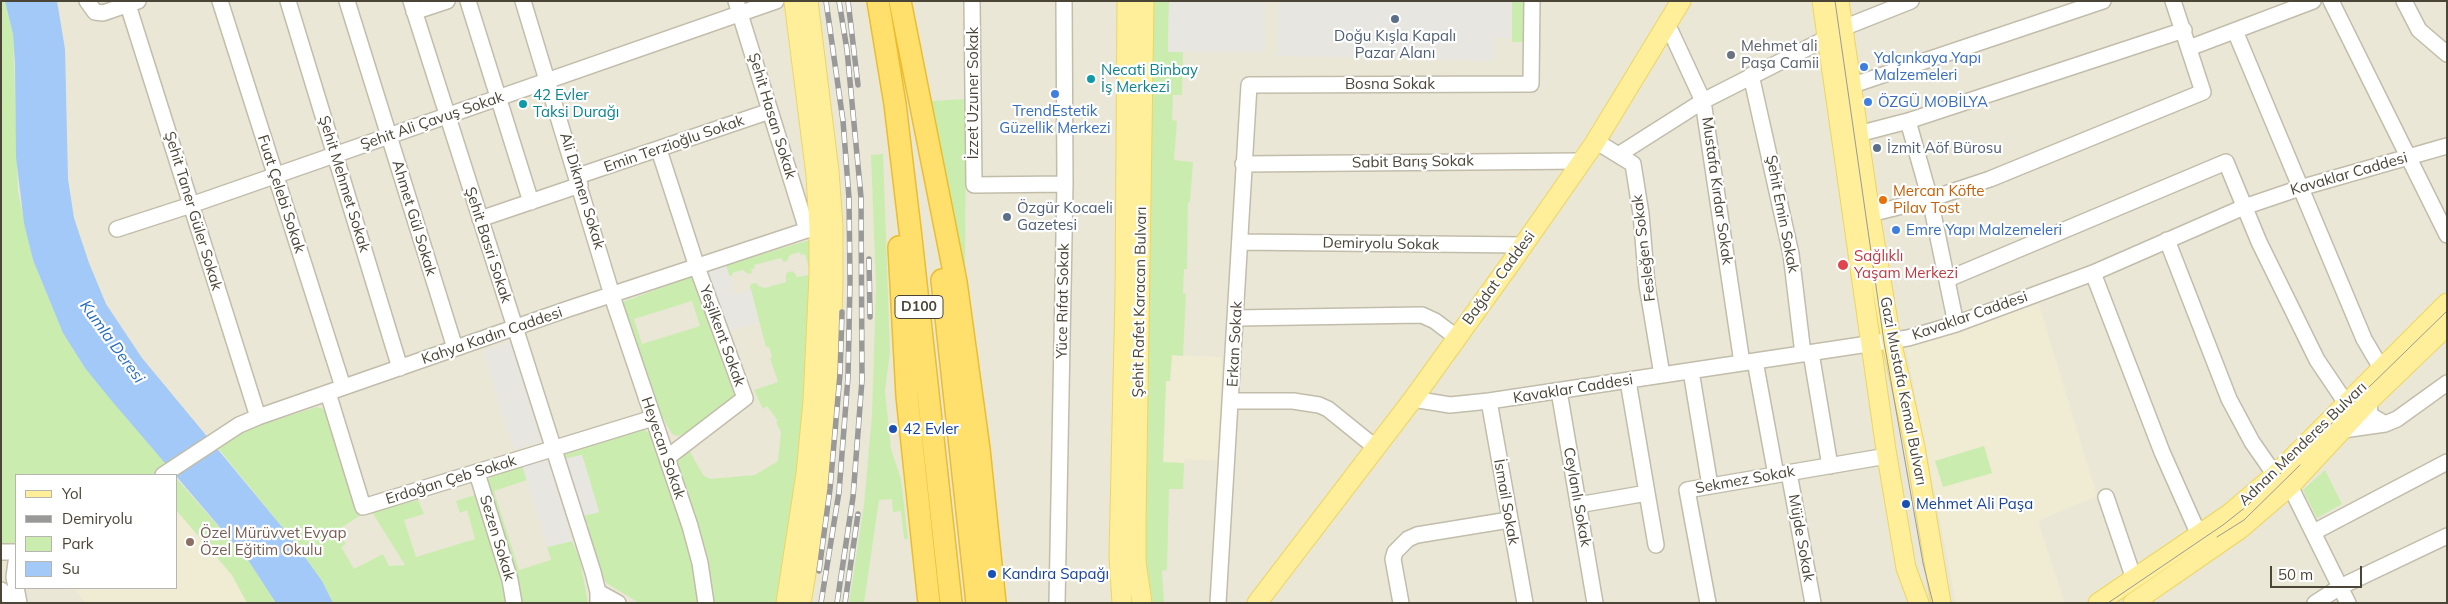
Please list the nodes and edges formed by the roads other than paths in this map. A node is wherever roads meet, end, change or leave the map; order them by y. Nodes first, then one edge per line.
1 (220, 1) edge
2 (288, 1) edge
3 (347, 1) edge
4 (447, 1) edge
5 (468, 1) edge
6 (523, 1) edge
7 (776, 1) edge
8 (794, 1) edge
9 (808, 1) edge
10 (878, 1) edge
11 (900, 1) edge
12 (972, 1) edge
13 (1064, 1) edge
14 (1126, 1) edge
15 (1144, 1) edge
16 (1532, 1) edge
17 (1681, 1) edge
18 (1822, 1) edge
19 (1839, 1) edge
20 (1911, 1) edge
21 (2103, 1) edge
22 (2173, 1) edge
23 (2314, 1) edge
24 (2331, 1) edge
25 (2404, 1) edge
26 (133, 3) edge
27 (91, 6) edge
28 (413, 7) edge
29 (738, 7) edge
30 (2068, 7) edge
31 (1666, 28) junction
32 (2184, 30) junction
33 (2236, 30) junction
34 (1835, 33) junction
35 (2189, 48) junction
36 (2447, 54) edge
37 (1751, 75) junction
38 (547, 80) junction
39 (1249, 85) joint
40 (1850, 86) junction
41 (498, 98) junction
42 (920, 100) junction
43 (1703, 101) junction
44 (895, 104) junction
45 (770, 111) junction
46 (446, 116) junction
47 (1908, 121) junction
48 (1858, 134) junction
49 (389, 136) junction
50 (1594, 144) junction
51 (2447, 146) edge
52 (659, 150) junction
53 (335, 155) junction
54 (1618, 155) junction
55 (2408, 158) junction
56 (1582, 161) junction
57 (1243, 164) junction
58 (275, 176) junction
59 (579, 181) junction
60 (1065, 184) junction
61 (2300, 188) junction
62 (1930, 199) junction
63 (531, 202) junction
64 (190, 205) junction
65 (2244, 207) junction
66 (1870, 214) junction
67 (480, 219) junction
68 (820, 227) junction
69 (117, 229) dead end
70 (2447, 235) edge
71 (2167, 240) junction
72 (1240, 242) junction
73 (1523, 245) junction
74 (697, 267) junction
75 (2093, 272) junction
76 (1948, 279) junction
77 (613, 295) junction
78 (2447, 303) edge
79 (1236, 318) junction
80 (1956, 324) junction
81 (2447, 326) edge
82 (514, 328) junction
83 (1456, 337) junction
84 (1891, 340) junction
85 (1870, 344) junction
86 (455, 348) junction
87 (1807, 353) junction
88 (1749, 362) junction
89 (400, 368) junction
90 (2382, 368) junction
91 (1691, 371) junction
92 (1662, 375) junction
93 (1628, 380) junction
94 (2447, 383) edge
95 (342, 387) junction
96 (1559, 391) junction
97 (328, 392) junction
98 (1413, 399) junction
99 (1489, 401) junction
100 (2369, 401) junction
101 (1231, 402) junction
102 (2346, 403) junction
103 (258, 417) junction
104 (653, 418) junction
105 (2385, 424) junction
106 (2343, 430) junction
107 (1375, 447) junction
108 (553, 448) junction
109 (1887, 456) junction
110 (668, 458) junction
111 (2447, 462) edge
112 (1830, 466) junction
113 (477, 473) junction
114 (165, 474) edge
115 (1783, 474) junction
116 (2275, 475) junction
117 (1710, 486) junction
118 (2290, 486) junction
119 (1647, 493) junction
120 (2106, 497) dead end
121 (1578, 505) junction
122 (1509, 520) junction
123 (2314, 532) junction
124 (2199, 535) junction
125 (2447, 536) edge
126 (1656, 545) dead end
127 (1303, 546) junction
128 (1, 552) edge
129 (15, 552) edge
130 (15, 562) edge
131 (1, 569) edge
132 (15, 570) edge
133 (2134, 579) junction
134 (15, 582) edge
135 (2340, 587) junction
136 (16, 589) edge
137 (1, 590) edge
138 (598, 597) edge
139 (1941, 601) edge
140 (1057, 602) edge
141 (2137, 602) edge
142 (15, 603) edge
143 (19, 603) edge
144 (514, 603) edge
145 (618, 603) edge
146 (706, 603) edge
147 (786, 603) edge
148 (801, 603) edge
149 (929, 603) edge
150 (951, 603) edge
151 (977, 603) edge
152 (995, 603) edge
153 (1122, 603) edge
154 (1142, 603) edge
155 (1218, 603) edge
156 (1257, 603) edge
157 (1270, 603) edge
158 (1401, 603) edge
159 (1525, 603) edge
160 (1595, 603) edge
161 (1708, 603) edge
162 (1813, 603) edge
163 (1919, 603) edge
164 (2098, 603) edge
165 (2315, 603) edge
166 (2348, 603) edge

1 - 58 street, Fuat Çelebi Sokak
2 - 53 street, Şehit Mehmet Sokak
3 - 49 street, Ahmet Gül Sokak
4 - 28 street
5 - 41 street
6 - 38 street, Ali Dikmen Sokak
7 - 29 street, Şehit Ali Çavuş Sokak
8 - 68 main road
9 - 68 main road
10 - 44 highway, D100
11 - 42 highway, D100
12 - 60 street, İzzet Uzuner Sokak
13 - 60 street, Yüce Rıfat Sokak
14 - 153 main road, Şehit Rafet Karacan Bulvarı
15 - 154 main road, Şehit Rafet Karacan Bulvarı
16 - 39 street, Bosna Sokak
17 - 31 main road, Bağdat Caddesi
18 - 34 main road, Gazi Mustafa Kemal Bulvarı
19 - 34 main road, Gazi Mustafa Kemal Bulvarı
20 - 34 street
21 - 30 street
22 - 32 street
23 - 33 street
24 - 55 street
25 - 36 street
26 - 27 street
26 - 64 street, Şehit Taner Güler Sokak
28 - 46 street, Şehit Basri Sokak
29 - 38 street, Şehit Ali Çavuş Sokak
29 - 45 street, Şehit Hasan Sokak
30 - 40 street
31 - 43 street, Mustafa Kırdar Sokak
31 - 50 main road, Bağdat Caddesi
32 - 35 street
32 - 47 street
33 - 35 street
33 - 61 street
34 - 37 street
34 - 40 main road, Gazi Mustafa Kemal Bulvarı
34 - 85 main road, Gazi Mustafa Kemal Bulvarı
35 - 62 street
37 - 43 street
37 - 87 street, Şehit Emin Sokak
38 - 41 street, Şehit Ali Çavuş Sokak
38 - 59 street, Ali Dikmen Sokak
39 - 57 street, Erkan Sokak
40 - 48 main road, Gazi Mustafa Kemal Bulvarı
41 - 46 street, Şehit Ali Çavuş Sokak
41 - 63 street
42 - 151 highway, D100
42 - 152 highway
43 - 54 street
43 - 88 street, Mustafa Kırdar Sokak
44 - 149 highway
44 - 150 highway, D100
45 - 52 street, Emin Terzioğlu Sokak
45 - 68 street, Şehit Hasan Sokak
46 - 49 street, Şehit Ali Çavuş Sokak
46 - 67 street, Şehit Basri Sokak
47 - 48 street
47 - 62 street
48 - 66 main road, Gazi Mustafa Kemal Bulvarı
49 - 53 street, Şehit Ali Çavuş Sokak
49 - 86 street, Ahmet Gül Sokak
50 - 54 street, Fesleğen Sokak
50 - 56 main road, Bağdat Caddesi
51 - 55 street, Kavaklar Caddesi
52 - 59 street, Emin Terzioğlu Sokak
52 - 74 street
53 - 58 street, Şehit Ali Çavuş Sokak
53 - 89 street, Şehit Mehmet Sokak
54 - 92 street, Fesleğen Sokak
55 - 61 street, Kavaklar Caddesi
55 - 70 street
56 - 57 street, Sabit Barış Sokak
56 - 73 main road, Bağdat Caddesi
57 - 72 street, Erkan Sokak
58 - 64 street, Şehit Ali Çavuş Sokak
58 - 95 street, Fuat Çelebi Sokak
59 - 63 street, Emin Terzioğlu Sokak
59 - 77 street, Ali Dikmen Sokak
60 - 140 street, Yüce Rıfat Sokak
61 - 65 street, Kavaklar Caddesi
61 - 90 street
62 - 66 street
62 - 76 street
63 - 67 street, Emin Terzioğlu Sokak
64 - 69 street, Şehit Ali Çavuş Sokak
64 - 103 street, Şehit Taner Güler Sokak
65 - 71 street, Kavaklar Caddesi
65 - 76 street
65 - 102 street
66 - 84 main road, Gazi Mustafa Kemal Bulvarı
67 - 82 street, Şehit Basri Sokak
68 - 74 street, Kahya Kadın Caddesi
68 - 147 main road
68 - 148 main road
71 - 75 street, Kavaklar Caddesi
71 - 116 street
72 - 73 street, Demiryolu Sokak
72 - 79 street, Erkan Sokak
73 - 83 main road, Bağdat Caddesi
74 - 77 street, Kahya Kadın Caddesi
74 - 110 street, Yeşilkent Sokak
75 - 80 street, Kavaklar Caddesi
75 - 124 street
76 - 80 street
77 - 82 street, Kahya Kadın Caddesi
77 - 104 street, Heyecan Sokak
78 - 90 main road, Adnan Menderes Bulvarı
79 - 83 street
79 - 101 street, Erkan Sokak
80 - 84 street, Kavaklar Caddesi
81 - 100 main road, Adnan Menderes Bulvarı
82 - 86 street, Kahya Kadın Caddesi
82 - 108 street, Şehit Basri Sokak
83 - 98 main road, Bağdat Caddesi
84 - 85 street, Kavaklar Caddesi
84 - 139 main road, Gazi Mustafa Kemal Bulvarı
85 - 87 street, Kavaklar Caddesi
85 - 109 main road, Gazi Mustafa Kemal Bulvarı
86 - 89 street, Kahya Kadın Caddesi
87 - 88 street, Kavaklar Caddesi
87 - 112 street, Şehit Emin Sokak
88 - 91 street, Kavaklar Caddesi
88 - 115 street, Müjde Sokak
89 - 95 street, Kahya Kadın Caddesi
90 - 102 main road, Adnan Menderes Bulvarı
91 - 92 street, Kavaklar Caddesi
91 - 117 street
92 - 93 street, Kavaklar Caddesi
93 - 96 street, Kavaklar Caddesi
93 - 119 street
94 - 105 street
95 - 97 street, Kahya Kadın Caddesi
96 - 99 street, Kavaklar Caddesi
96 - 121 street, Ceylanlı Sokak
97 - 103 street, Kahya Kadın Caddesi
97 - 113 street, Erdoğan Çeb Sokak
98 - 99 street, Kavaklar Caddesi
98 - 107 main road, Bağdat Caddesi
99 - 122 street, İsmail Sokak
100 - 105 street
100 - 106 main road, Adnan Menderes Bulvarı
101 - 107 street
101 - 155 street, Erkan Sokak
102 - 116 main road, Adnan Menderes Bulvarı
103 - 114 street, Kahya Kadın Caddesi
104 - 108 street, Erdoğan Çeb Sokak
104 - 110 street, Heyecan Sokak
105 - 106 street
106 - 118 main road, Adnan Menderes Bulvarı
107 - 127 main road, Bağdat Caddesi
108 - 113 street, Erdoğan Çeb Sokak
108 - 138 street, Şehit Basri Sokak
109 - 112 street, Sekmez Sokak
109 - 163 main road, Gazi Mustafa Kemal Bulvarı
110 - 146 street, Heyecan Sokak
111 - 123 street
112 - 115 street, Sekmez Sokak
113 - 144 street, Sezen Sokak
115 - 117 street, Sekmez Sokak
115 - 162 street, Müjde Sokak
116 - 118 street
116 - 124 main road, Adnan Menderes Bulvarı
117 - 161 street, Sekmez Sokak
118 - 123 street
118 - 141 main road, Adnan Menderes Bulvarı
119 - 121 street
119 - 126 street
120 - 133 street
121 - 160 street, Ceylanlı Sokak
122 - 158 street
122 - 159 street, İsmail Sokak
123 - 135 street
124 - 133 main road, Adnan Menderes Bulvarı
125 - 135 street
127 - 156 main road
127 - 157 main road
128 - 129 street
130 - 131 street
132 - 134 street
133 - 164 main road, Adnan Menderes Bulvarı
135 - 165 street
135 - 166 street
136 - 143 street
137 - 142 street
138 - 145 street

